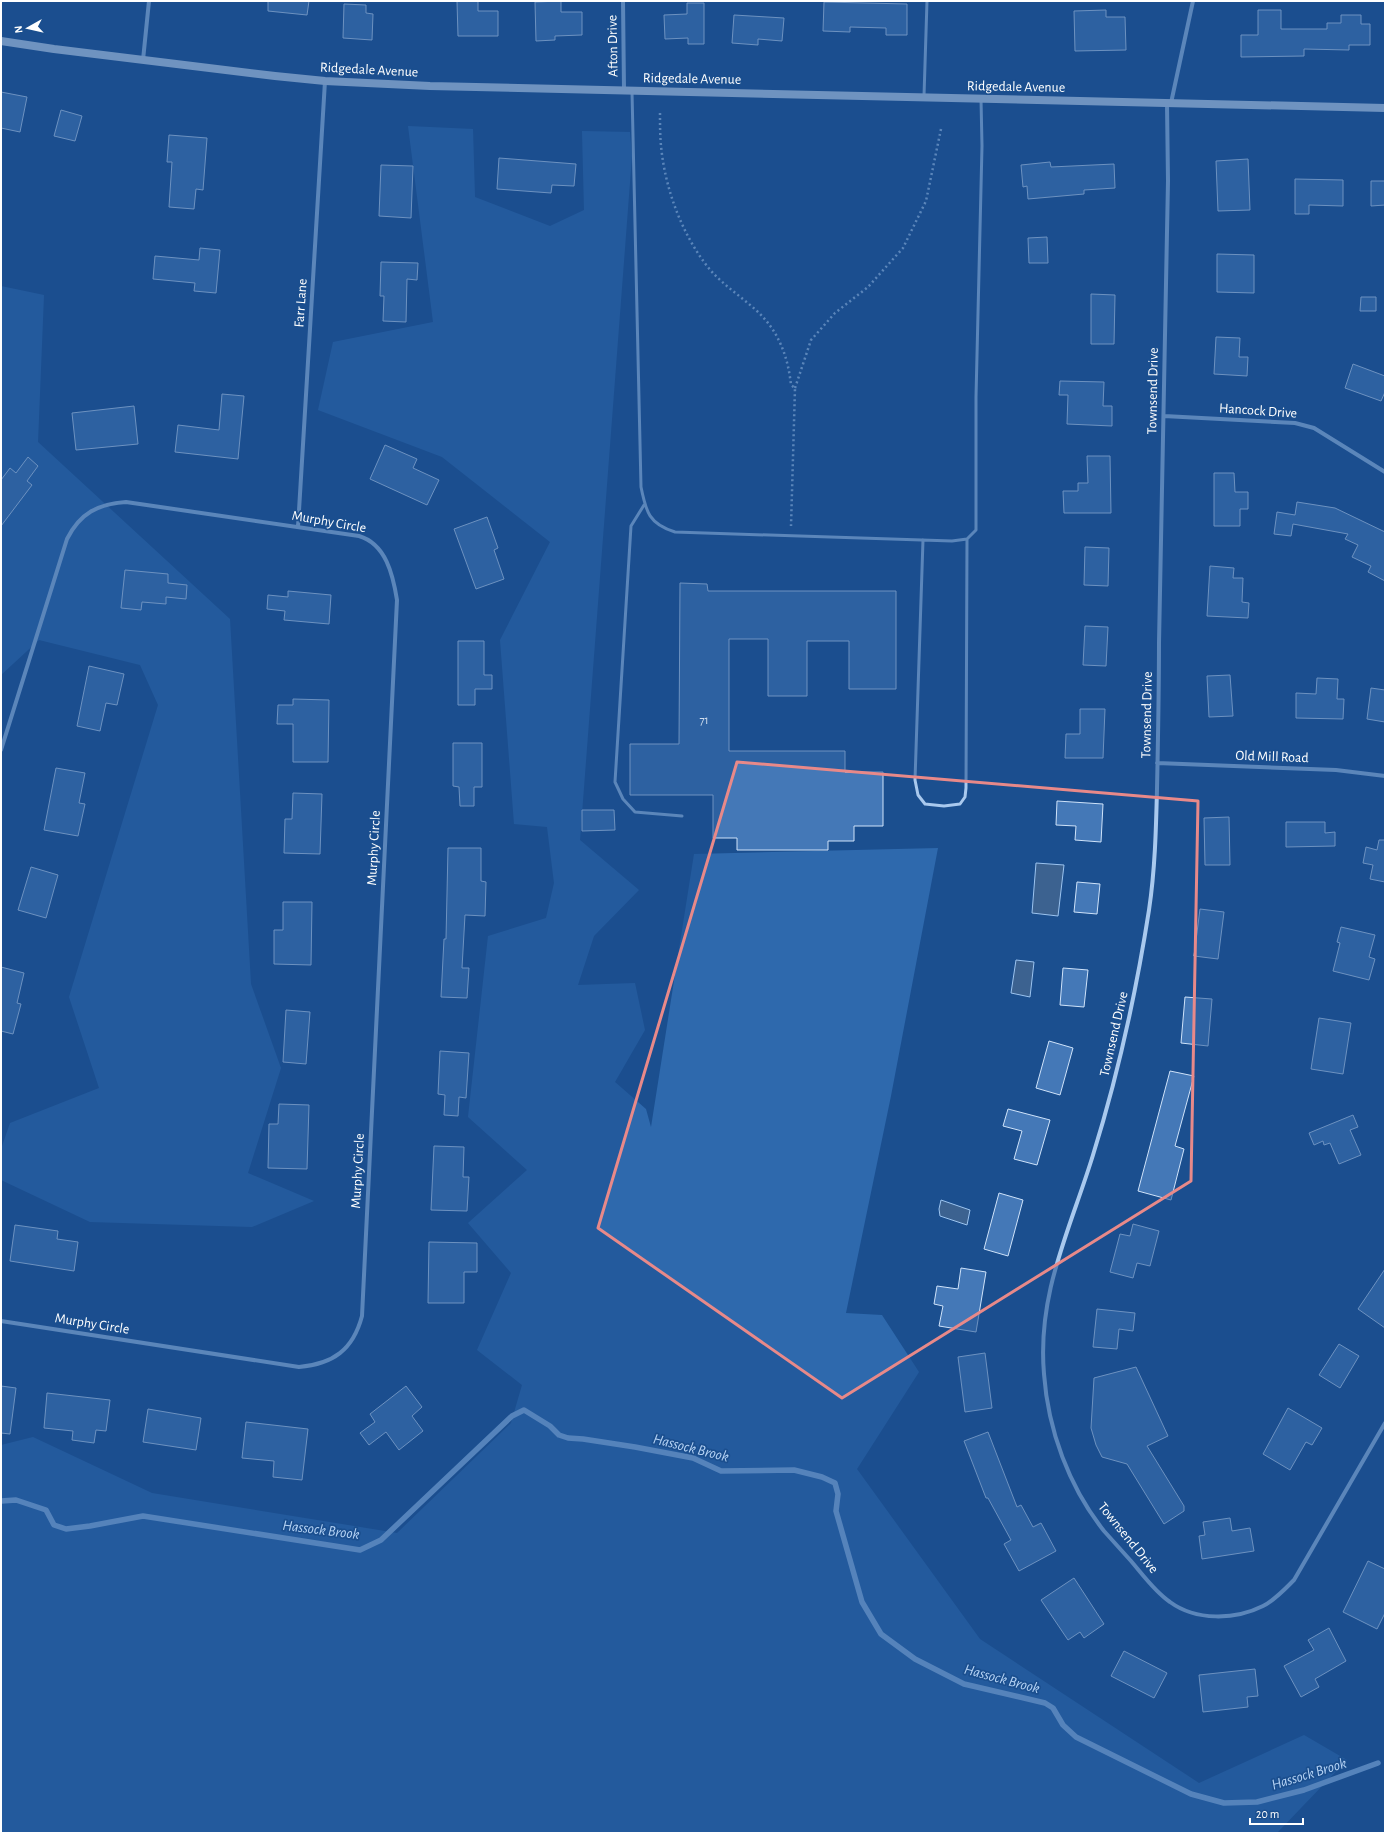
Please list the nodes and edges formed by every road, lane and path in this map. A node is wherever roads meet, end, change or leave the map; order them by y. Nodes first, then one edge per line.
1 (149, 1) edge
2 (623, 1) edge
3 (927, 1) edge
4 (1193, 1) edge
5 (1, 41) edge
6 (143, 60) junction
7 (326, 81) junction
8 (628, 90) junction
9 (923, 98) junction
10 (982, 99) junction
11 (1169, 104) junction
12 (1385, 108) edge
13 (660, 113) dead end
14 (941, 129) dead end
15 (795, 388) junction
16 (1164, 416) junction
17 (1385, 472) edge
18 (644, 504) junction
19 (791, 526) dead end
20 (298, 527) junction
21 (967, 539) junction
22 (923, 540) junction
23 (1, 750) edge
24 (1157, 763) junction
25 (1385, 776) edge
26 (682, 816) dead end
27 (1, 1321) edge
28 (1385, 1423) edge

1 - 6 street
2 - 8 street, Afton Drive
3 - 9 lane
4 - 11 street, Townsend Drive
5 - 6 main road, Ridgedale Avenue
6 - 7 main road, Ridgedale Avenue
7 - 8 main road, Ridgedale Avenue
7 - 20 street, Farr Lane
8 - 9 main road, Ridgedale Avenue
8 - 18 lane
9 - 10 main road, Ridgedale Avenue
10 - 11 main road, Ridgedale Avenue
10 - 21 lane
11 - 12 main road, Ridgedale Avenue
11 - 16 street, Townsend Drive
13 - 15 path
14 - 15 path
15 - 19 path
16 - 17 street, Hancock Drive
16 - 24 street, Townsend Drive
18 - 22 lane
18 - 26 lane
20 - 23 street, Murphy Circle
20 - 27 street, Murphy Circle
21 - 22 lane
21 - 22 lane
24 - 25 street, Old Mill Road
24 - 28 street, Townsend Drive

